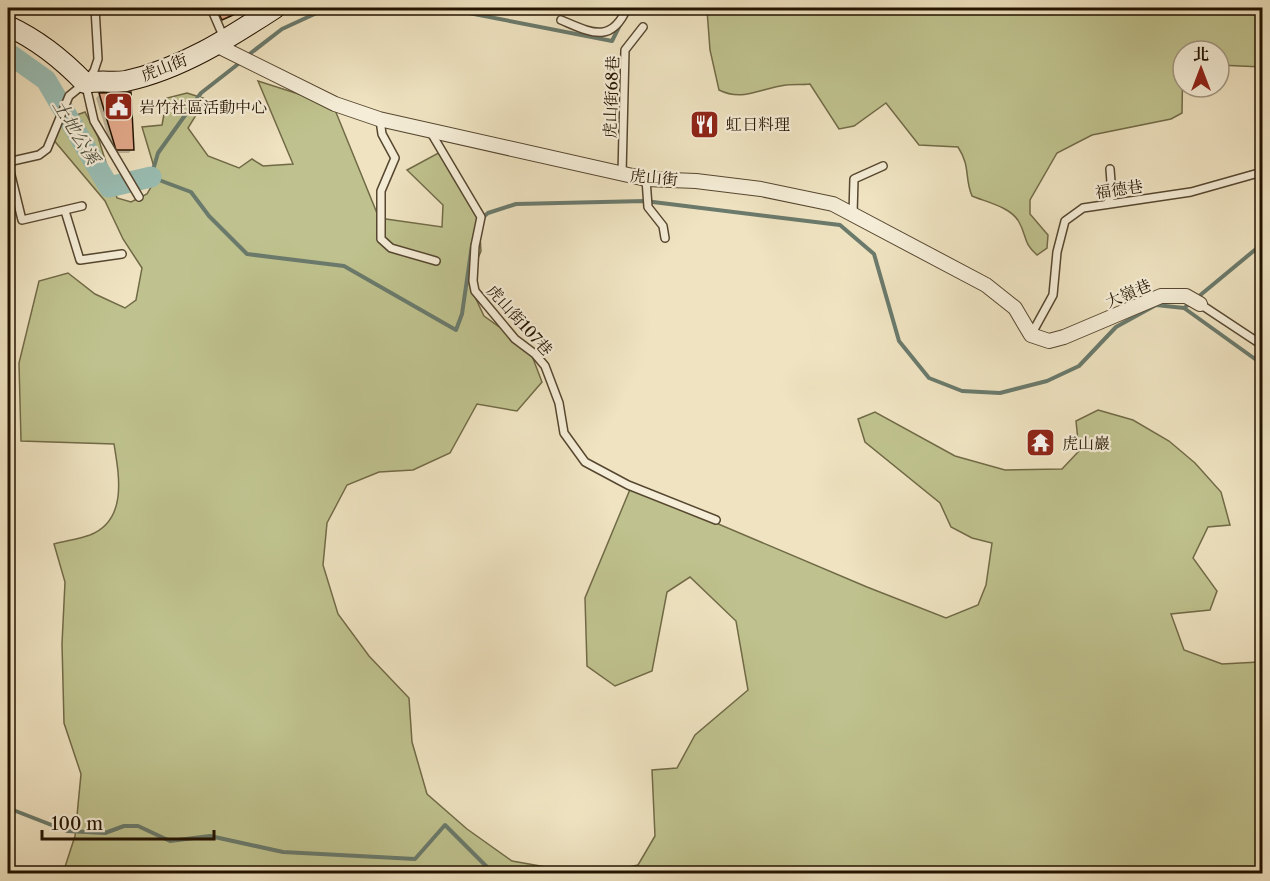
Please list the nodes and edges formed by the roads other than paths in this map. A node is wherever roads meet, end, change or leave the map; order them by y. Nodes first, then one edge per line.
1 (96, 8) edge
2 (211, 8) edge
3 (275, 8) edge
4 (627, 8) edge
5 (561, 20) dead end
6 (8, 26) edge
7 (643, 27) dead end
8 (224, 47) junction
9 (85, 83) junction
10 (380, 119) junction
11 (430, 131) junction
12 (8, 163) edge
13 (883, 166) dead end
14 (1110, 169) dead end
15 (1263, 172) edge
16 (622, 174) junction
17 (646, 179) junction
18 (139, 197) dead end
19 (1107, 204) junction
20 (82, 206) dead end
21 (65, 211) junction
22 (853, 214) junction
23 (665, 238) dead end
24 (122, 254) dead end
25 (436, 261) dead end
26 (1200, 304) joint
27 (1031, 335) junction
28 (1263, 345) edge
29 (716, 520) dead end

1 - 9 lane
2 - 8 lane
3 - 8 street, 虎山街
4 - 5 lane
6 - 9 street
7 - 16 lane, 虎山街68巷
8 - 9 street, 虎山街
8 - 10 street, 虎山街
9 - 12 lane
9 - 18 lane
10 - 11 street, 虎山街
10 - 25 lane
11 - 16 street, 虎山街
11 - 29 lane, 虎山街107巷
12 - 21 lane
13 - 22 lane
14 - 19 lane
15 - 19 lane, 福德巷
16 - 17 street, 虎山街
17 - 22 street, 虎山街
17 - 23 lane
19 - 27 lane, 福德巷
20 - 21 lane
21 - 24 lane
22 - 27 street, 虎山街
26 - 27 street, 大嶺巷
26 - 28 lane, 大嶺巷

